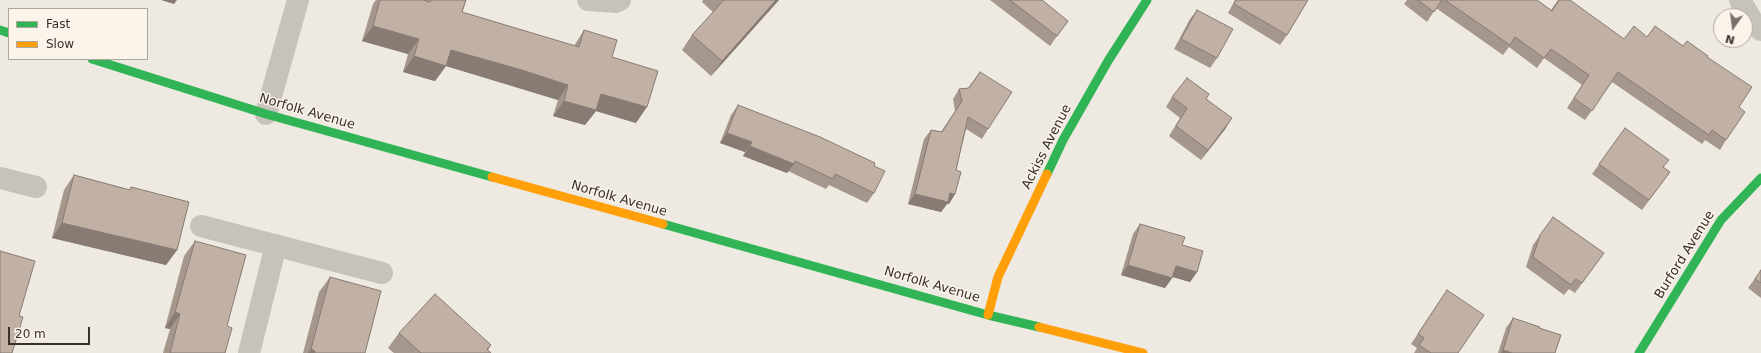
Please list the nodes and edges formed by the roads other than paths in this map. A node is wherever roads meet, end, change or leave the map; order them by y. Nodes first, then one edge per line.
1 (298, 0) edge
2 (588, 0) edge
3 (620, 0) edge
4 (1147, 0) edge
5 (1740, 0) edge
6 (1761, 30) edge
7 (95, 60) edge
8 (266, 114) junction
9 (0, 178) edge
10 (1761, 178) edge
11 (36, 187) dead end
12 (201, 226) dead end
13 (276, 245) junction
14 (382, 273) dead end
15 (988, 314) junction
16 (249, 353) edge
17 (1142, 353) edge
18 (1639, 353) edge

1 - 8 street
2 - 3 street
4 - 15 main road, Ackiss Avenue
5 - 6 street
7 - 8 main road, Norfolk Avenue
8 - 15 main road, Norfolk Avenue
9 - 11 street
10 - 18 main road, Burford Avenue
12 - 13 street
13 - 14 street
13 - 16 street
15 - 17 main road, Norfolk Avenue

